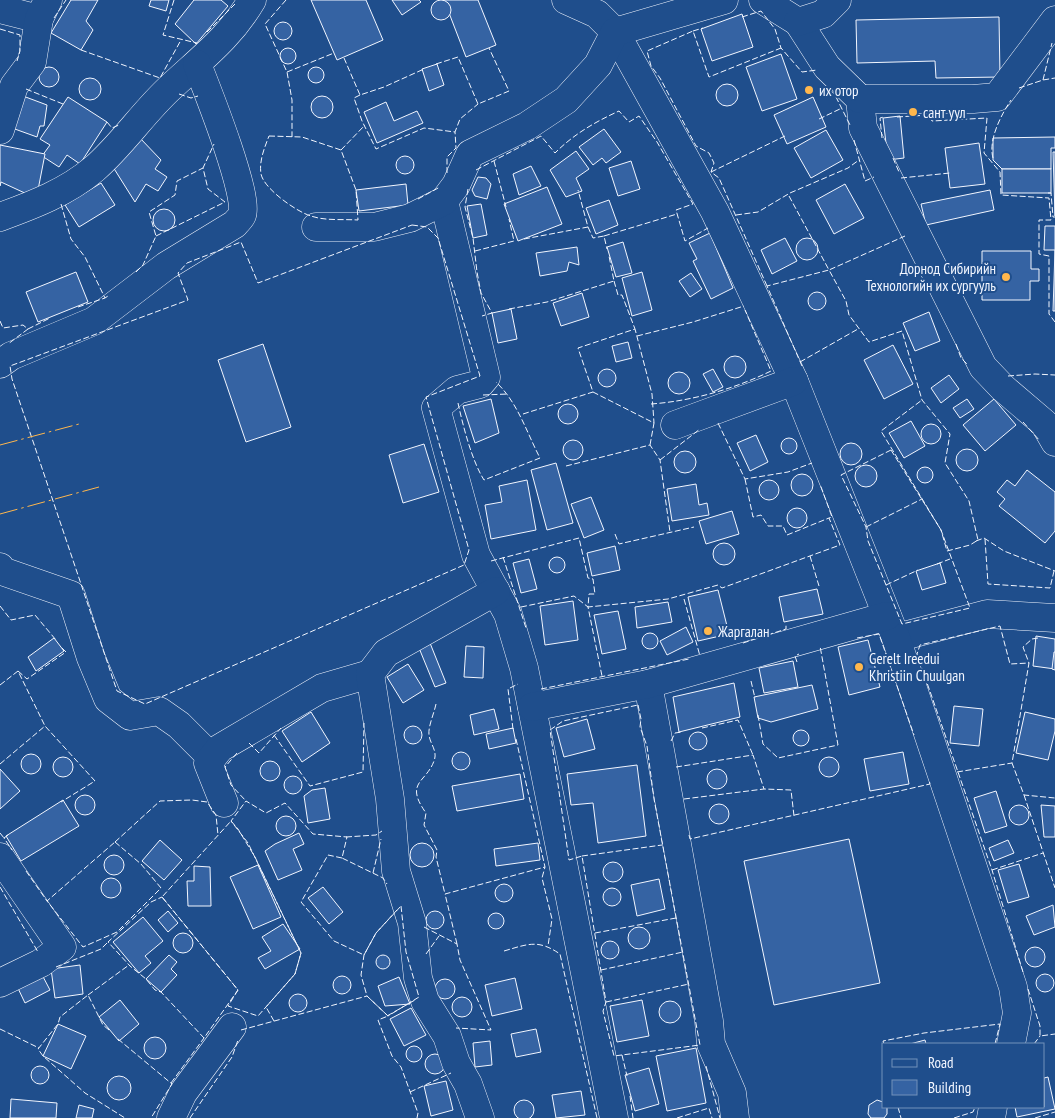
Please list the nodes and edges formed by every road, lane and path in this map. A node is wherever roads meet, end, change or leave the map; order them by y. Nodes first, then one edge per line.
1 (252, 0) edge
2 (566, 0) edge
3 (724, 0) edge
4 (763, 0) edge
5 (837, 0) edge
6 (0, 9) edge
7 (43, 9) edge
8 (604, 15) edge
9 (1055, 20) edge
10 (798, 22) junction
11 (197, 64) junction
12 (860, 99) junction
13 (0, 130) edge
14 (444, 201) junction
15 (0, 217) edge
16 (316, 227) dead end
17 (0, 364) edge
18 (794, 381) junction
19 (675, 425) dead end
20 (1055, 442) edge
21 (0, 567) edge
22 (496, 591) junction
23 (1055, 618) edge
24 (891, 627) junction
25 (370, 674) junction
26 (648, 684) junction
27 (532, 707) junction
28 (212, 758) junction
29 (224, 803) dead end
30 (0, 857) edge
31 (0, 983) edge
32 (232, 1027) dead end
33 (1011, 1043) edge
34 (171, 1118) edge
35 (480, 1118) edge
36 (614, 1118) edge
37 (735, 1118) edge

1 - 11 street
2 - 8 street
3 - 8 street
4 - 10 street
5 - 10 street
6 - 7 street
7 - 13 street
8 - 14 street
8 - 18 street
9 - 12 street
10 - 12 street
11 - 15 street
11 - 17 street
12 - 20 street
14 - 16 street
14 - 22 street
18 - 19 street
18 - 24 street
21 - 28 street
22 - 25 street
22 - 27 street
23 - 24 street
24 - 26 street
24 - 33 street
25 - 28 street
25 - 35 street
26 - 27 street
26 - 37 street
27 - 36 street
28 - 29 street
30 - 31 street
32 - 34 street

